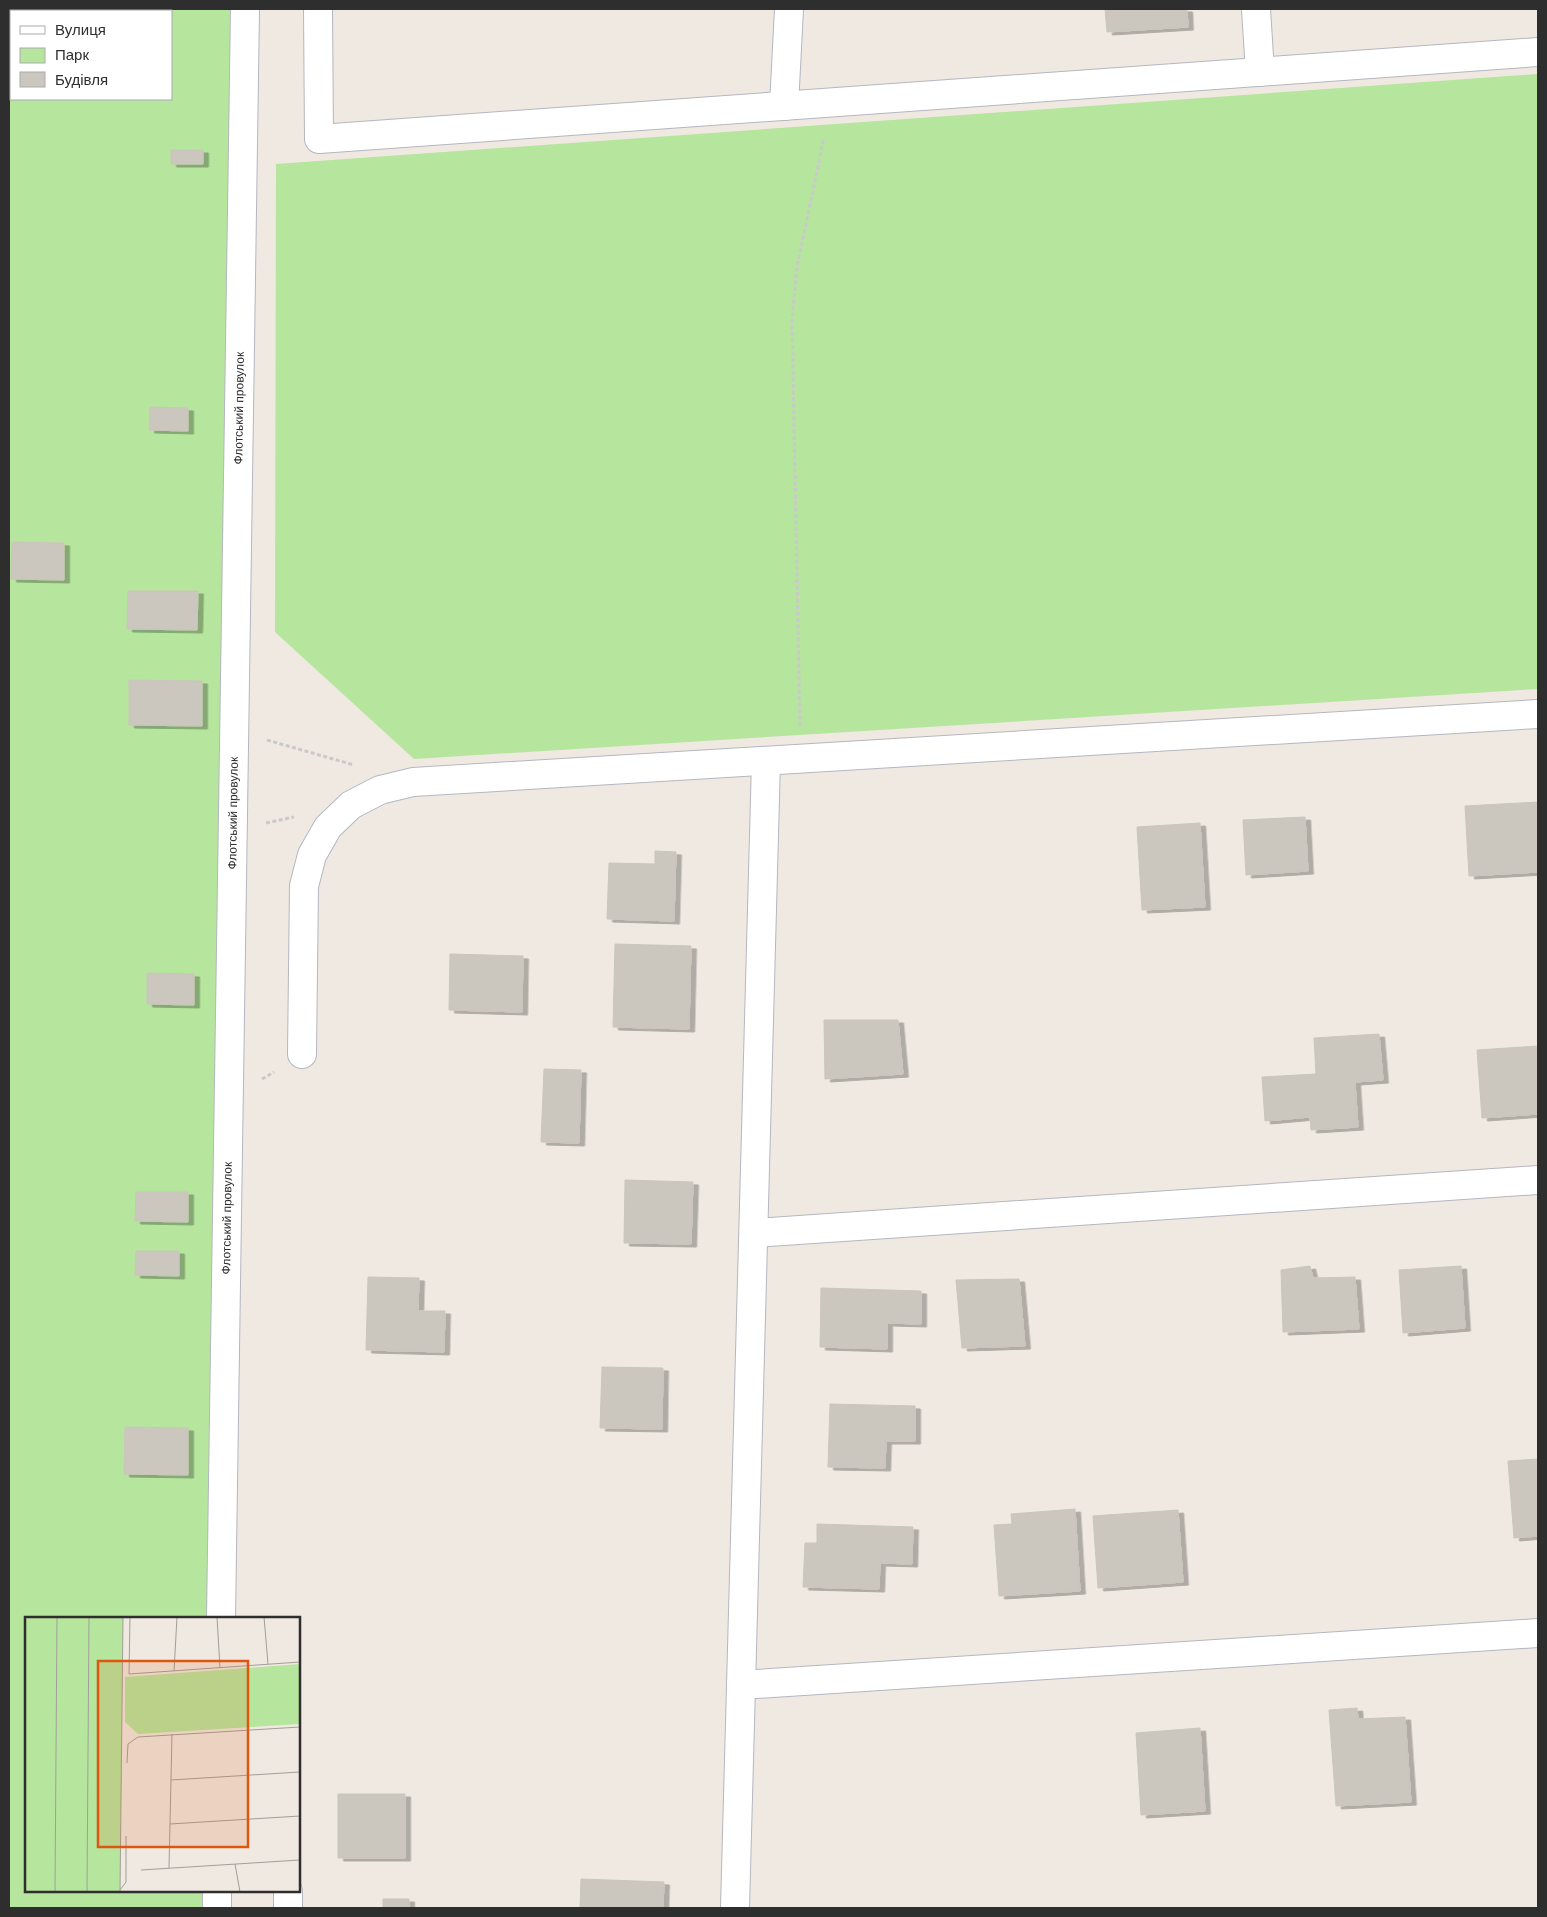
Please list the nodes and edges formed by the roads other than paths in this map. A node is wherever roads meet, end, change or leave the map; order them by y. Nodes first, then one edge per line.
1 (245, 9) edge
2 (318, 9) edge
3 (789, 9) edge
4 (1256, 9) edge
5 (1538, 52) edge
6 (1260, 72) junction
7 (784, 106) junction
8 (1538, 714) edge
9 (766, 761) junction
10 (302, 1054) dead end
11 (1538, 1180) edge
12 (754, 1233) junction
13 (221, 1617) edge
14 (1538, 1633) edge
15 (741, 1686) junction
16 (217, 1892) edge
17 (288, 1892) edge
18 (217, 1908) edge
19 (288, 1908) edge
20 (735, 1908) edge

1 - 13 lane, Флотський провулок
2 - 7 lane
3 - 7 lane
4 - 6 lane
5 - 6 lane
6 - 7 lane
8 - 9 lane
9 - 10 lane
9 - 12 lane
11 - 12 lane
12 - 15 lane
14 - 15 lane
15 - 20 lane
16 - 18 lane
17 - 19 lane

